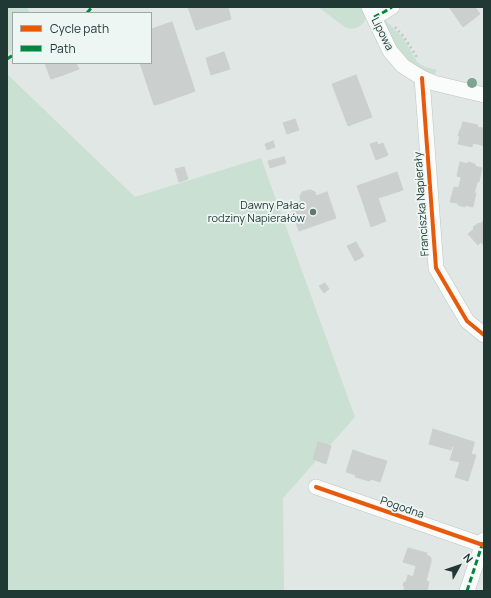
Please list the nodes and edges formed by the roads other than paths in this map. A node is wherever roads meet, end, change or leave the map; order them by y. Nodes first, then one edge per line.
1 (379, 11) edge
2 (422, 78) junction
3 (484, 95) edge
4 (484, 336) edge
5 (316, 487) dead end
6 (483, 543) edge
7 (467, 591) edge

1 - 2 street, Lipowa
2 - 3 street, Lipowa
2 - 4 street, Franciszka Napierały
5 - 6 street, Pogodna
6 - 7 street, Pogodna

